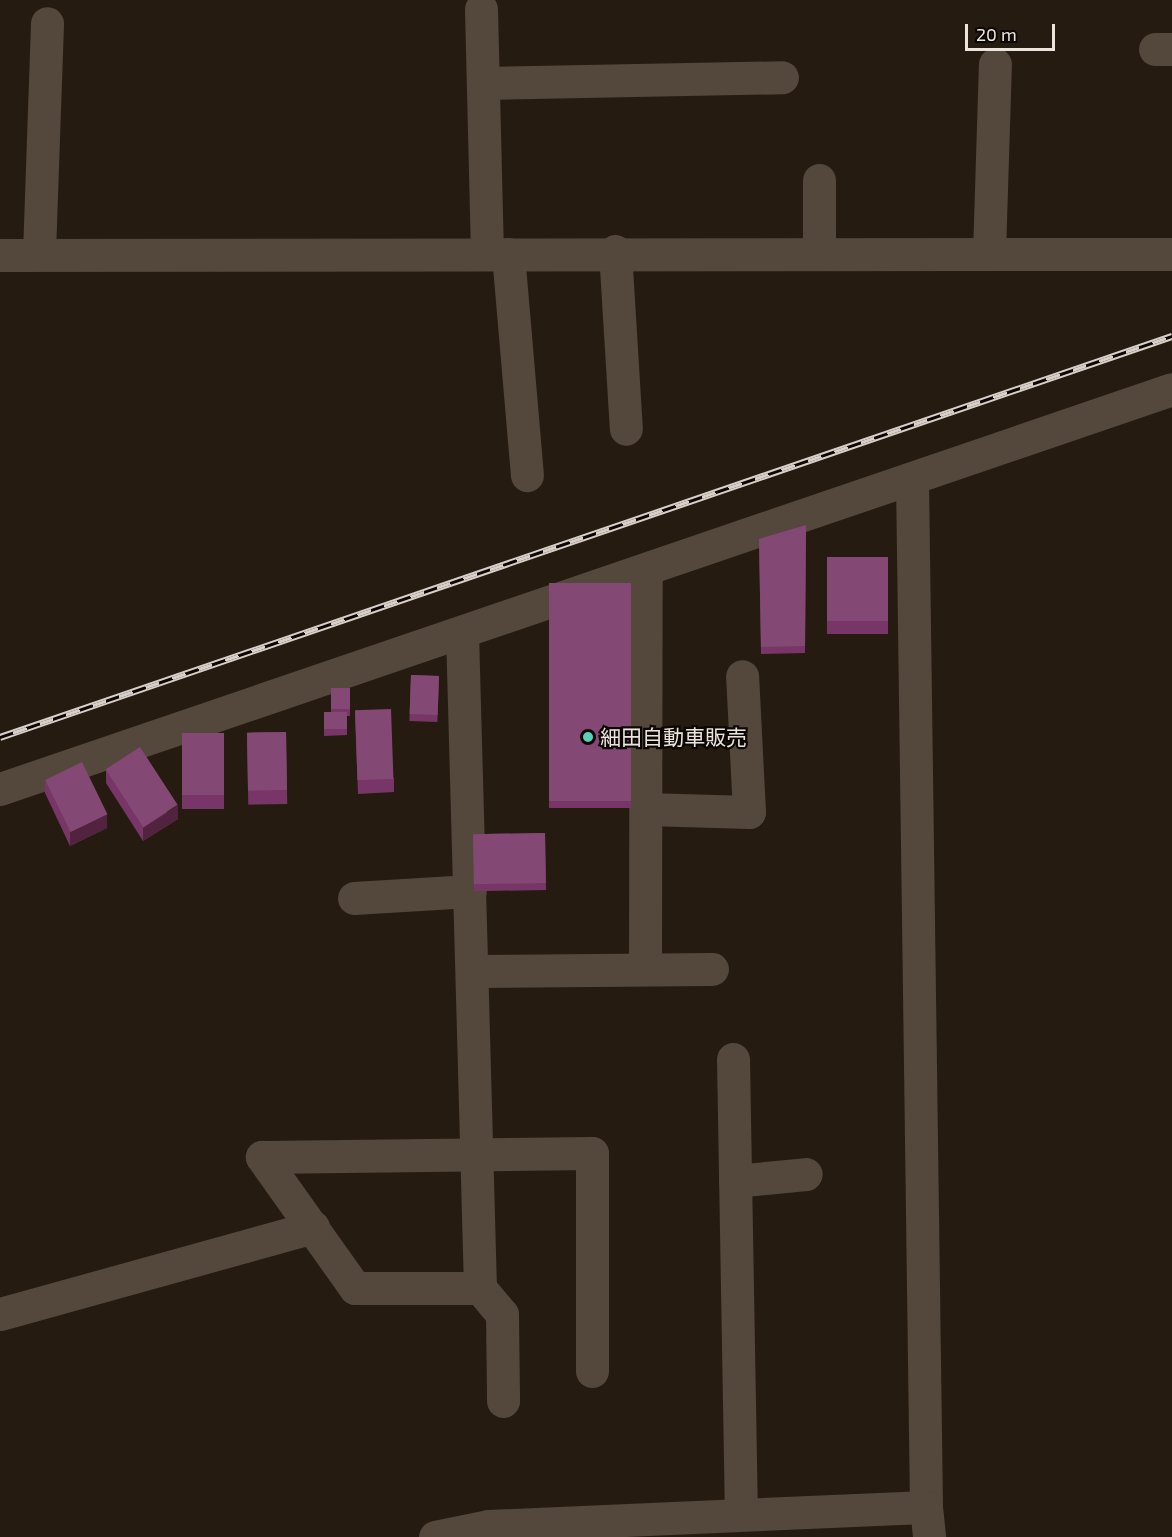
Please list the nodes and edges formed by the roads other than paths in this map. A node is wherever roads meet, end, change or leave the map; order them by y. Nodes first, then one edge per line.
1 (481, 9) dead end
2 (47, 23) dead end
3 (995, 64) dead end
4 (782, 77) dead end
5 (483, 83) junction
6 (819, 180) dead end
7 (615, 251) junction
8 (819, 252) junction
9 (39, 253) junction
10 (989, 253) junction
11 (498, 254) junction
12 (1172, 254) edge
13 (0, 255) edge
14 (1172, 389) edge
15 (626, 429) dead end
16 (527, 475) dead end
17 (912, 479) junction
18 (646, 570) junction
19 (462, 632) junction
20 (742, 676) dead end
21 (0, 789) edge
22 (645, 809) junction
23 (470, 891) junction
24 (354, 898) dead end
25 (645, 969) junction
26 (712, 969) dead end
27 (471, 971) junction
28 (733, 1059) dead end
29 (476, 1153) junction
30 (806, 1174) dead end
31 (735, 1181) junction
32 (313, 1227) junction
33 (480, 1288) junction
34 (0, 1314) edge
35 (592, 1371) dead end
36 (503, 1401) dead end
37 (741, 1514) junction
38 (928, 1522) edge
39 (492, 1532) edge
40 (435, 1537) edge

1 - 5 street
2 - 9 street
3 - 10 street
4 - 5 street
5 - 11 street
6 - 8 street
7 - 8 street
7 - 11 street
7 - 15 street
8 - 10 street
9 - 11 street
9 - 13 street
10 - 12 street
11 - 16 street
14 - 17 street
17 - 18 street
17 - 38 street
18 - 19 street
18 - 22 street
19 - 21 street
19 - 23 street
20 - 22 street
22 - 25 street
23 - 24 street
23 - 27 street
25 - 26 street
25 - 27 street
27 - 29 street
28 - 31 street
29 - 32 street
29 - 33 street
29 - 35 street
30 - 31 street
31 - 37 street
32 - 33 street
32 - 34 street
33 - 36 street
37 - 38 street
37 - 39 street
39 - 40 street

